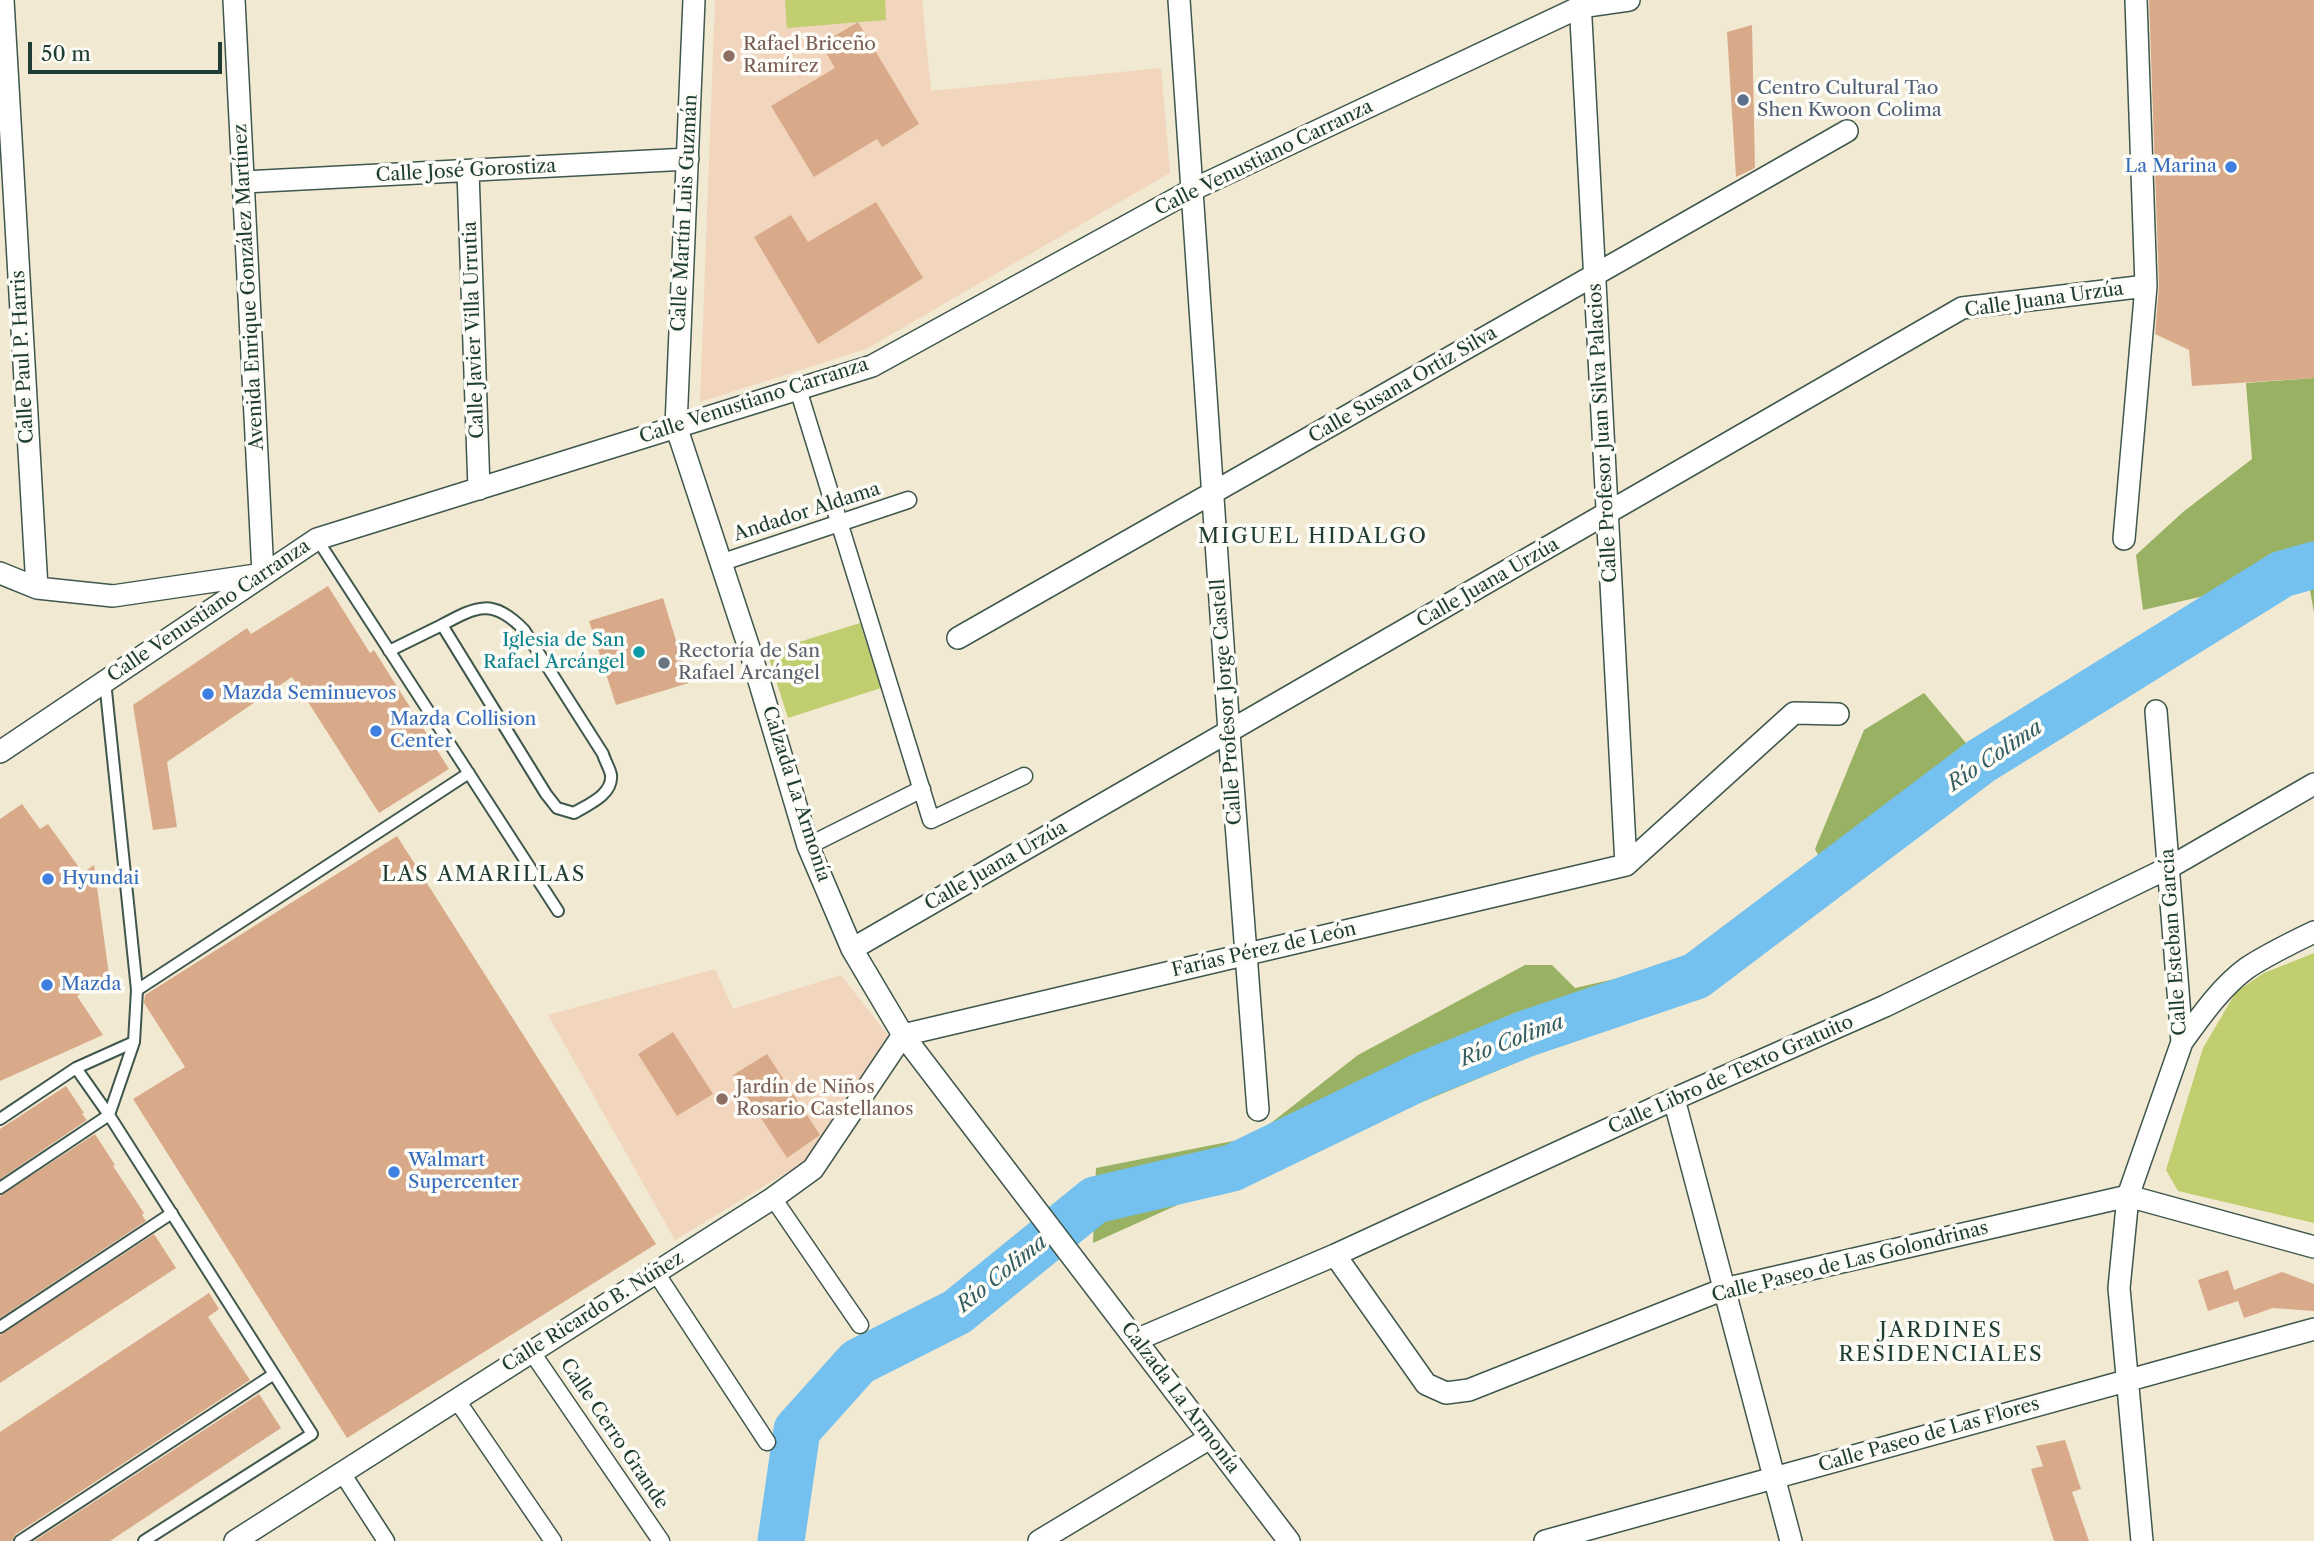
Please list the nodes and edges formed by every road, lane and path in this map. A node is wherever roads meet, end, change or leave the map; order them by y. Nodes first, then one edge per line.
1 (3, 0) edge
2 (234, 0) edge
3 (694, 0) edge
4 (1179, 0) edge
5 (1629, 0) edge
6 (2136, 0) edge
7 (1580, 3) edge
8 (1847, 131) dead end
9 (688, 159) junction
10 (468, 171) junction
11 (244, 182) junction
12 (1192, 190) junction
13 (1595, 276) junction
14 (2146, 286) junction
15 (798, 390) junction
16 (676, 426) junction
17 (479, 489) junction
18 (1213, 492) junction
19 (908, 500) dead end
20 (1607, 515) junction
21 (839, 523) junction
22 (317, 539) junction
23 (2124, 539) dead end
24 (720, 563) junction
25 (0, 573) edge
26 (263, 574) junction
27 (37, 588) junction
28 (442, 625) junction
29 (958, 638) dead end
30 (390, 651) junction
31 (105, 681) junction
32 (2156, 711) dead end
33 (1838, 714) dead end
34 (1229, 732) junction
35 (0, 752) edge
36 (469, 774) junction
37 (1024, 776) dead end
38 (2314, 783) edge
39 (922, 789) junction
40 (808, 846) junction
41 (1626, 865) junction
42 (2170, 867) junction
43 (558, 911) dead end
44 (2314, 932) edge
45 (852, 949) junction
46 (1246, 954) junction
47 (137, 990) junction
48 (903, 1035) junction
49 (134, 1042) junction
50 (2182, 1042) junction
51 (76, 1068) junction
52 (1674, 1099) junction
53 (1258, 1110) dead end
54 (109, 1115) junction
55 (0, 1119) edge
56 (0, 1188) edge
57 (2128, 1196) junction
58 (773, 1198) junction
59 (172, 1213) junction
60 (2314, 1247) edge
61 (1335, 1255) junction
62 (656, 1273) junction
63 (1724, 1289) junction
64 (860, 1325) dead end
65 (0, 1327) edge
66 (2314, 1329) edge
67 (1136, 1340) junction
68 (531, 1351) junction
69 (274, 1374) junction
70 (2127, 1379) junction
71 (456, 1399) junction
72 (1210, 1437) junction
73 (767, 1442) dead end
74 (342, 1473) junction
75 (1774, 1478) junction
76 (20, 1541) edge
77 (144, 1541) edge
78 (235, 1541) edge
79 (386, 1541) edge
80 (553, 1541) edge
81 (662, 1541) edge
82 (1039, 1541) edge
83 (1289, 1541) edge
84 (1545, 1541) edge
85 (1791, 1541) edge
86 (2142, 1541) edge

1 - 27 street, Calle Paul P. Harris
2 - 11 street, Avenida Enrique González Martínez
3 - 9 street, Calle Martín Luis Guzmán
4 - 12 street, Calle Profesor Jorge Castell
5 - 7 street, Calle Venustiano Carranza
6 - 14 street
7 - 12 street, Calle Venustiano Carranza
7 - 13 street, Calle Profesor Juan Silva Palacios
8 - 13 street, Calle Susana Ortiz Silva
9 - 10 street, Calle José Gorostiza
9 - 16 street, Calle Martín Luis Guzmán
10 - 11 street, Calle José Gorostiza
10 - 17 street, Calle Javier Villa Urrutia
11 - 26 street, Avenida Enrique González Martínez
12 - 15 street, Calle Venustiano Carranza
12 - 18 street, Calle Profesor Jorge Castell
13 - 18 street, Calle Susana Ortiz Silva
13 - 20 street, Calle Profesor Juan Silva Palacios
14 - 20 street, Calle Juana Urzúa
14 - 23 street
15 - 16 street, Calle Venustiano Carranza
15 - 21 street
16 - 17 street, Calle Venustiano Carranza
16 - 24 street, Calzada La Armonía
17 - 22 street, Calle Venustiano Carranza
18 - 29 street, Calle Susana Ortiz Silva
18 - 34 street, Calle Profesor Jorge Castell
19 - 21 street, Andador Aldama
20 - 34 street, Calle Juana Urzúa
20 - 41 street, Calle Profesor Juan Silva Palacios
21 - 24 street, Andador Aldama
21 - 39 street
22 - 26 street, Calle Venustiano Carranza
22 - 30 lane
24 - 40 street, Calzada La Armonía
25 - 27 street
26 - 27 street
26 - 31 street, Calle Venustiano Carranza
28 - 28 lane
28 - 30 lane
30 - 36 lane
31 - 35 street, Calle Venustiano Carranza
31 - 47 lane
32 - 42 street, Calle Esteban García
33 - 41 street
34 - 45 street, Calle Juana Urzúa
34 - 46 street, Calle Profesor Jorge Castell
36 - 43 lane
36 - 47 lane
37 - 39 street
38 - 42 street, Calle Libro de Texto Gratuito
39 - 40 street
40 - 45 street, Calzada La Armonía
41 - 46 street, Farías Pérez de León
42 - 50 street, Calle Esteban García
42 - 52 street, Calle Libro de Texto Gratuito
44 - 50 street
45 - 48 street, Calzada La Armonía
46 - 48 street, Farías Pérez de León
46 - 53 street, Calle Profesor Jorge Castell
47 - 49 lane
48 - 58 street, Calle Ricardo B. Núñez
48 - 67 street, Calzada La Armonía
49 - 51 lane
49 - 54 lane
50 - 57 street, Calle Esteban García
51 - 54 lane
51 - 55 lane
52 - 61 street, Calle Libro de Texto Gratuito
52 - 63 street
54 - 56 lane
54 - 59 lane
57 - 60 street, Calle Paseo de Las Golondrinas
57 - 63 street, Calle Paseo de Las Golondrinas
57 - 70 street, Calle Esteban García
58 - 62 street, Calle Ricardo B. Núñez
58 - 64 street
59 - 65 lane
59 - 69 lane
61 - 63 street, Calle Paseo de Las Golondrinas
61 - 67 street, Calle Libro de Texto Gratuito
62 - 68 street, Calle Ricardo B. Núñez
62 - 73 street
63 - 75 street
66 - 70 street, Calle Paseo de Las Flores
67 - 72 street, Calzada La Armonía
68 - 71 street, Calle Ricardo B. Núñez
68 - 81 street, Calle Cerro Grande
69 - 76 lane
69 - 77 lane
70 - 75 street, Calle Paseo de Las Flores
70 - 86 street, Calle Esteban García
71 - 74 street, Calle Ricardo B. Núñez
71 - 80 street
72 - 82 street
72 - 83 street, Calzada La Armonía
74 - 78 street, Calle Ricardo B. Núñez
74 - 79 street
75 - 84 street, Calle Paseo de Las Flores
75 - 85 street

